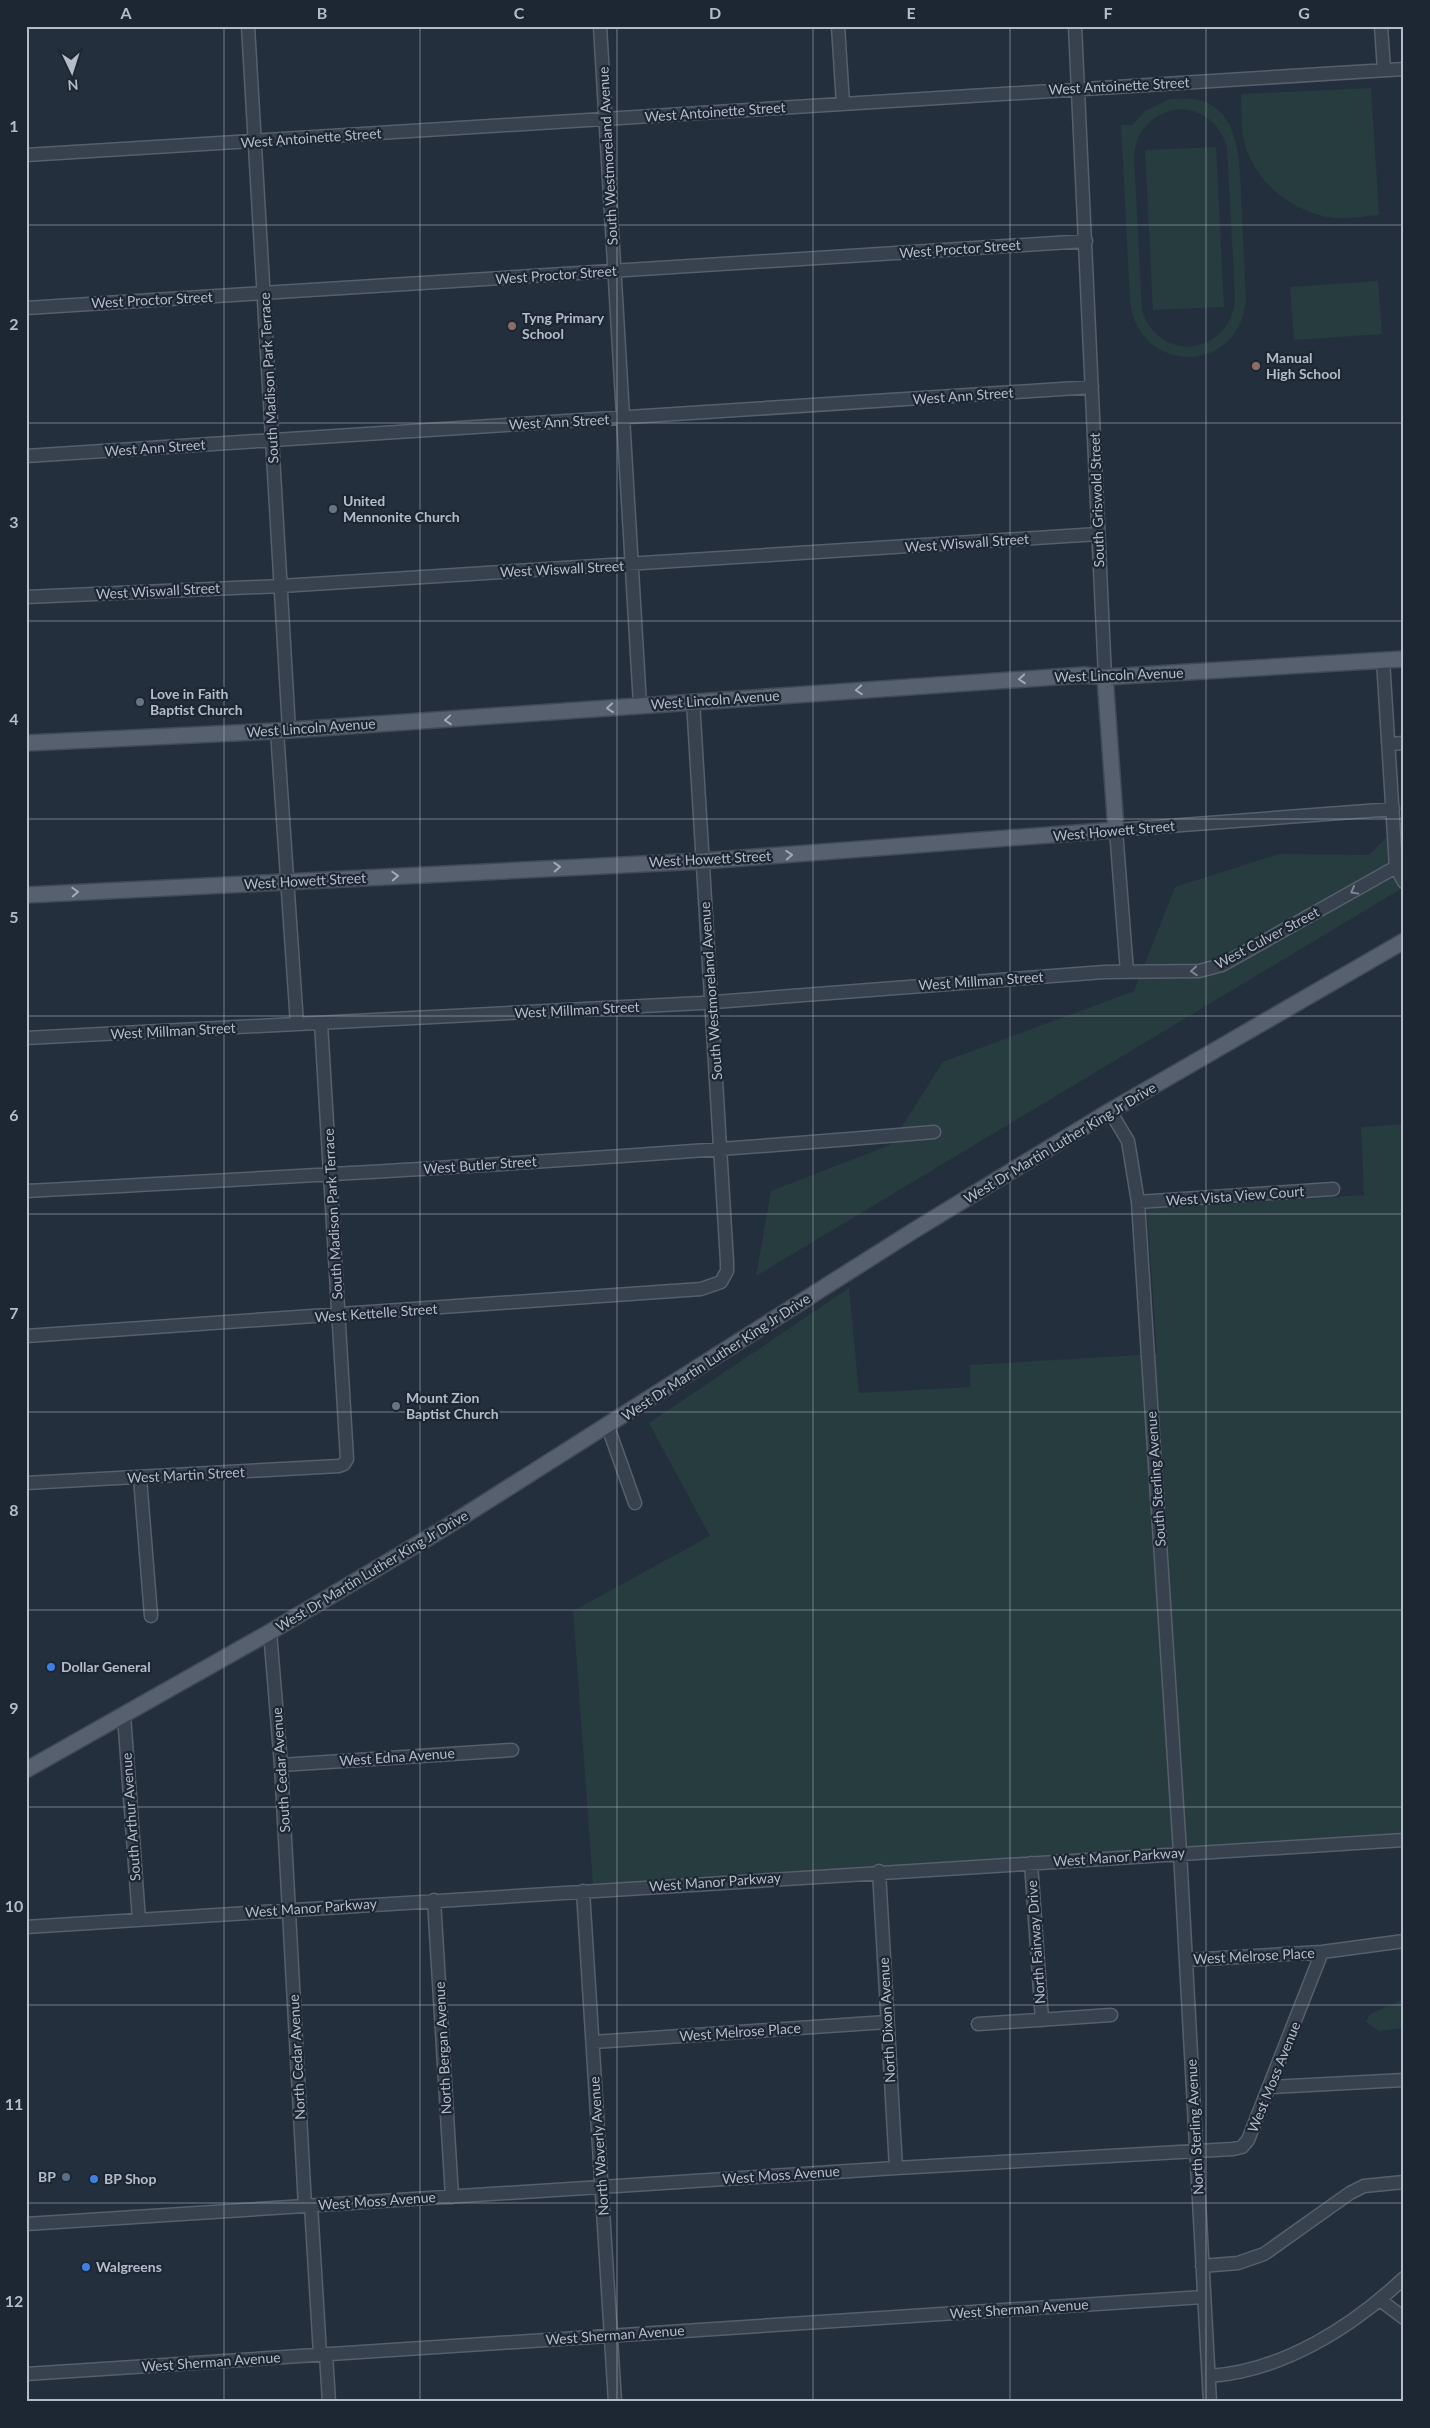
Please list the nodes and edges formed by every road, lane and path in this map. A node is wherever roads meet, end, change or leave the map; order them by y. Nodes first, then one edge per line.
1 (248, 26) edge
2 (600, 26) edge
3 (838, 26) edge
4 (1075, 26) edge
5 (1381, 26) edge
6 (1404, 69) edge
7 (1384, 70) junction
8 (1079, 88) junction
9 (843, 104) junction
10 (606, 118) junction
11 (254, 142) junction
12 (26, 155) edge
13 (1086, 240) junction
14 (614, 271) junction
15 (264, 294) junction
16 (26, 308) edge
17 (1092, 387) junction
18 (624, 418) junction
19 (272, 440) junction
20 (26, 456) edge
21 (1098, 534) junction
22 (632, 564) junction
23 (281, 586) junction
24 (26, 597) edge
25 (1404, 659) edge
26 (1383, 660) junction
27 (1105, 677) junction
28 (693, 701) junction
29 (640, 705) junction
30 (283, 731) junction
31 (26, 743) edge
32 (1404, 743) edge
33 (1390, 744) junction
34 (1392, 808) junction
35 (1116, 830) junction
36 (702, 861) junction
37 (1396, 867) junction
38 (287, 882) junction
39 (1404, 882) edge
40 (26, 895) edge
41 (1404, 941) edge
42 (1127, 972) junction
43 (712, 1002) junction
44 (321, 1023) junction
45 (297, 1024) junction
46 (26, 1038) edge
47 (1110, 1111) junction
48 (934, 1132) dead end
49 (719, 1150) junction
50 (331, 1175) junction
51 (1333, 1190) dead end
52 (26, 1191) edge
53 (1138, 1202) junction
54 (723, 1280) joint
55 (338, 1316) junction
56 (26, 1336) edge
57 (608, 1426) junction
58 (344, 1464) joint
59 (140, 1478) junction
60 (26, 1483) edge
61 (635, 1503) dead end
62 (151, 1616) dead end
63 (270, 1632) junction
64 (124, 1715) junction
65 (512, 1750) dead end
66 (281, 1765) junction
67 (26, 1770) edge
68 (1404, 1840) edge
69 (1180, 1852) junction
70 (1031, 1863) junction
71 (879, 1871) junction
72 (583, 1891) junction
73 (434, 1900) junction
74 (290, 1909) junction
75 (139, 1920) junction
76 (26, 1927) edge
77 (1404, 1941) edge
78 (1322, 1952) junction
79 (1186, 1960) junction
80 (1111, 2015) dead end
81 (1042, 2020) junction
82 (887, 2022) junction
83 (978, 2024) dead end
84 (593, 2042) junction
85 (1404, 2080) edge
86 (1270, 2088) junction
87 (1197, 2151) junction
88 (896, 2168) junction
89 (1404, 2182) edge
90 (602, 2187) junction
91 (452, 2197) junction
92 (308, 2206) junction
93 (26, 2224) edge
94 (1202, 2266) junction
95 (1404, 2278) edge
96 (1203, 2297) junction
97 (1380, 2300) junction
98 (1404, 2318) edge
99 (611, 2336) junction
100 (323, 2354) junction
101 (26, 2374) edge
102 (1209, 2376) junction
103 (329, 2402) edge
104 (615, 2402) edge
105 (1210, 2402) edge

1 - 11 street, South Madison Park Terrace
2 - 10 street, South Westmoreland Avenue
3 - 9 street
4 - 8 street, South Griswold Street
5 - 7 street
6 - 7 street, West Antoinette Street
7 - 8 street, West Antoinette Street
8 - 9 street, West Antoinette Street
8 - 13 street, South Griswold Street
9 - 10 street, West Antoinette Street
10 - 11 street, West Antoinette Street
10 - 14 street, South Westmoreland Avenue
11 - 12 street, West Antoinette Street
11 - 15 street, South Madison Park Terrace
13 - 14 street, West Proctor Street
13 - 17 street, South Griswold Street
14 - 15 street, West Proctor Street
14 - 18 street, South Westmoreland Avenue
15 - 16 street, West Proctor Street
15 - 19 street, South Madison Park Terrace
17 - 18 street, West Ann Street
17 - 21 street, South Griswold Street
18 - 19 street, West Ann Street
18 - 22 street, South Westmoreland Avenue
19 - 20 street, West Ann Street
19 - 23 street, South Madison Park Terrace
21 - 22 street, West Wiswall Street
21 - 27 street, South Griswold Street
22 - 23 street, West Wiswall Street
22 - 29 street, South Westmoreland Avenue
23 - 24 street, West Wiswall Street
23 - 30 street, South Madison Park Terrace
25 - 26 main road, West Lincoln Avenue
26 - 27 main road, West Lincoln Avenue
26 - 33 street
27 -> 28 main road, West Lincoln Avenue
27 - 35 main road, South Griswold Street
28 - 29 main road, West Lincoln Avenue
28 - 36 street, South Westmoreland Avenue
29 -> 30 main road, West Lincoln Avenue
30 - 31 main road, West Lincoln Avenue
30 - 38 street, South Madison Park Terrace
32 - 33 street
33 - 34 street
34 - 35 street, West Howett Street
34 - 37 street
36 -> 35 main road, West Howett Street
35 - 42 street, South Griswold Street
38 -> 36 main road, West Howett Street
36 - 43 street, South Westmoreland Avenue
37 - 39 street
37 -> 42 street, West Culver Street
40 -> 38 main road, West Howett Street
38 - 45 street, South Madison Park Terrace
41 - 47 main road, West Dr Martin Luther King Jr Drive
42 - 43 street, West Millman Street
43 - 44 street, West Millman Street
43 - 49 street, South Westmoreland Avenue
44 - 45 street, West Millman Street
44 - 50 street, South Madison Park Terrace
45 - 46 street, West Millman Street
47 - 53 street, South Sterling Avenue
47 - 57 main road, West Dr Martin Luther King Jr Drive
48 - 49 street, West Butler Street
49 - 50 street, West Butler Street
49 - 54 street, South Westmoreland Avenue
50 - 52 street, West Butler Street
50 - 55 street, South Madison Park Terrace
51 - 53 street, West Vista View Court
53 - 69 street, South Sterling Avenue
54 - 55 street, West Kettelle Street
55 - 56 street, West Kettelle Street
55 - 58 street, South Madison Park Terrace
57 - 61 street
57 - 63 main road, West Dr Martin Luther King Jr Drive
58 - 59 street, West Martin Street
59 - 60 street, West Martin Street
59 - 62 street
63 - 64 main road, West Dr Martin Luther King Jr Drive
63 - 66 street, South Cedar Avenue
64 - 67 main road, West Dr Martin Luther King Jr Drive
64 - 75 street, South Arthur Avenue
65 - 66 street, West Edna Avenue
66 - 74 street, South Cedar Avenue
68 - 69 street, West Manor Parkway
69 - 70 street, West Manor Parkway
69 - 79 street, North Sterling Avenue
70 - 71 street, West Manor Parkway
70 - 81 street, North Fairway Drive
71 - 72 street, West Manor Parkway
71 - 82 street, North Dixon Avenue
72 - 73 street, West Manor Parkway
72 - 84 street, North Waverly Avenue
73 - 74 street, West Manor Parkway
73 - 91 street, North Bergan Avenue
74 - 75 street, West Manor Parkway
74 - 92 street, North Cedar Avenue
75 - 76 street, West Manor Parkway
77 - 78 street
78 - 79 street, West Melrose Place
78 - 86 street, West Moss Avenue
79 - 87 street, North Sterling Avenue
80 - 81 street
81 - 83 street
82 - 84 street, West Melrose Place
82 - 88 street, North Dixon Avenue
84 - 90 street, North Waverly Avenue
85 - 86 street
86 - 87 street, West Moss Avenue
87 - 88 street, West Moss Avenue
87 - 94 street, North Sterling Avenue
88 - 90 street, West Moss Avenue
89 - 94 street
90 - 91 street, West Moss Avenue
90 - 99 street, North Waverly Avenue
91 - 92 street, West Moss Avenue
92 - 93 street, West Moss Avenue
92 - 100 street, North Cedar Avenue
94 - 96 street, North Sterling Avenue
95 - 97 street
96 - 99 street, West Sherman Avenue
96 - 102 street, North Sterling Avenue
97 - 98 street
97 - 102 street
99 - 100 street, West Sherman Avenue
99 - 104 street, North Waverly Avenue
100 - 101 street, West Sherman Avenue
100 - 103 street, North Cedar Avenue
102 - 105 street, North Sterling Avenue

